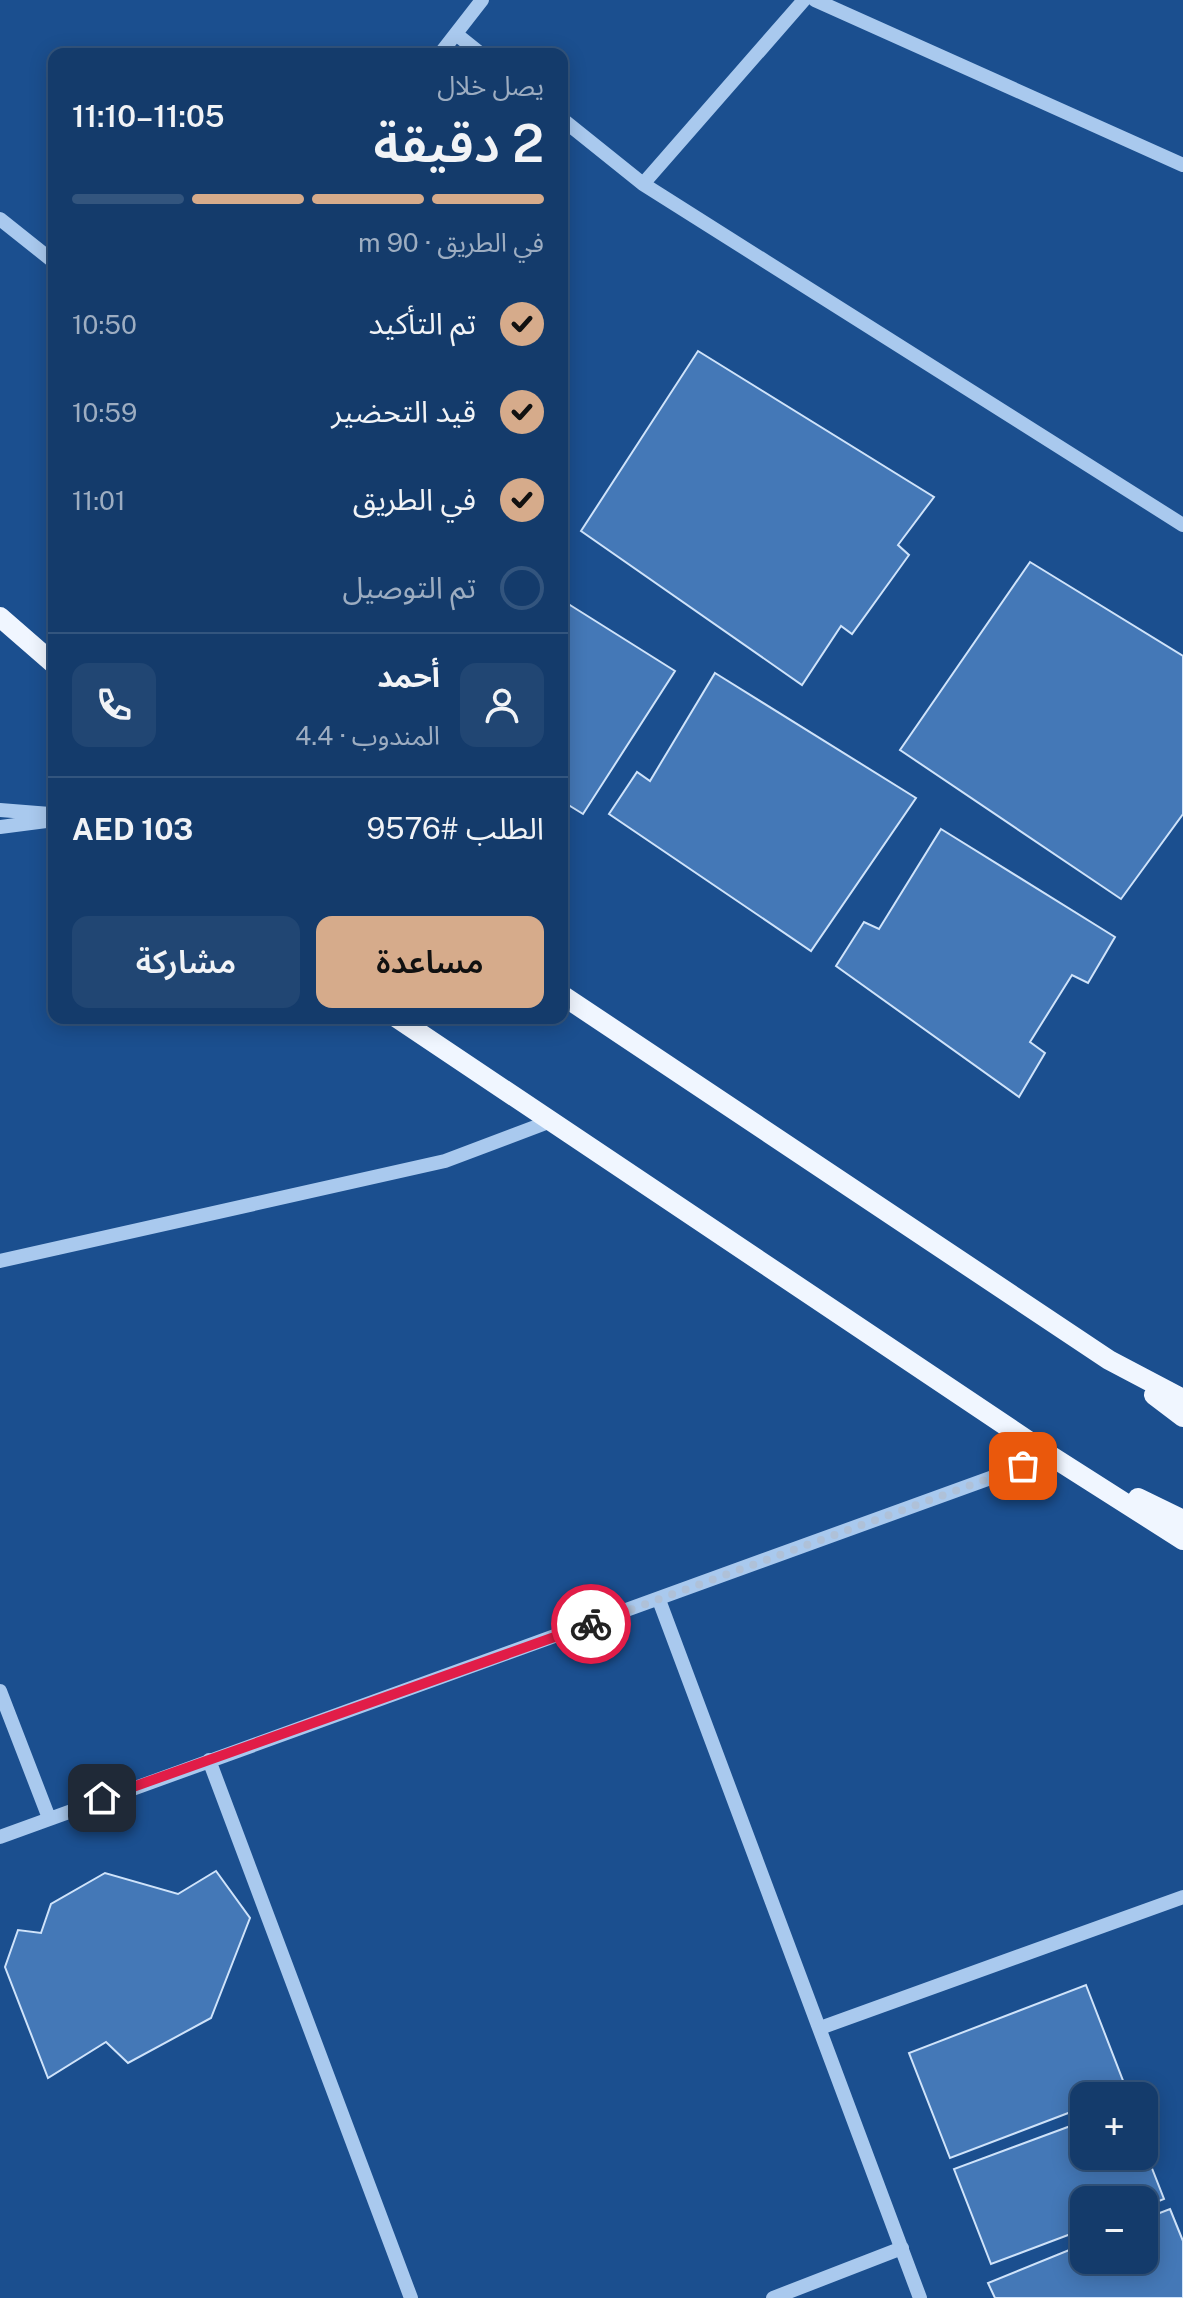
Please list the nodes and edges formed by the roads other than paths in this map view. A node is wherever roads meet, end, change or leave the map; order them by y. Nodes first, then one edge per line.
1 (482, 0) edge
2 (804, 0) edge
3 (815, 0) edge
4 (456, 34) junction
5 (445, 48) edge
6 (474, 48) edge
7 (568, 124) edge
8 (1183, 165) edge
9 (643, 184) junction
10 (0, 219) edge
11 (48, 257) edge
12 (1183, 525) edge
13 (0, 617) edge
14 (48, 659) edge
15 (0, 810) edge
16 (48, 816) edge
17 (48, 818) edge
18 (0, 827) edge
19 (568, 999) edge
20 (406, 1024) edge
21 (551, 1121) junction
22 (0, 1261) edge
23 (1109, 1360) junction
24 (1183, 1399) edge
25 (1183, 1417) edge
26 (1051, 1456) junction
27 (1183, 1520) edge
28 (1183, 1540) edge
29 (659, 1600) junction
30 (0, 1691) edge
31 (209, 1760) junction
32 (49, 1818) junction
33 (0, 1837) edge
34 (1183, 1897) edge
35 (820, 2028) junction
36 (902, 2248) junction
37 (411, 2298) edge
38 (773, 2298) edge
39 (920, 2298) edge

1 - 4 street
2 - 9 street
3 - 8 street
4 - 5 street
4 - 6 street
7 - 9 street
9 - 12 street
10 - 11 street
13 - 14 main road
15 - 16 street
17 - 18 street
19 - 23 main road
20 - 21 main road
21 - 22 street
21 - 26 main road
23 - 24 main road
23 - 25 main road
26 - 27 main road
26 - 28 main road
26 - 29 street
29 - 31 street
29 - 35 street
30 - 32 street
31 - 32 street
31 - 37 street
32 - 33 street
34 - 35 street
35 - 36 street
36 - 38 street
36 - 39 street

